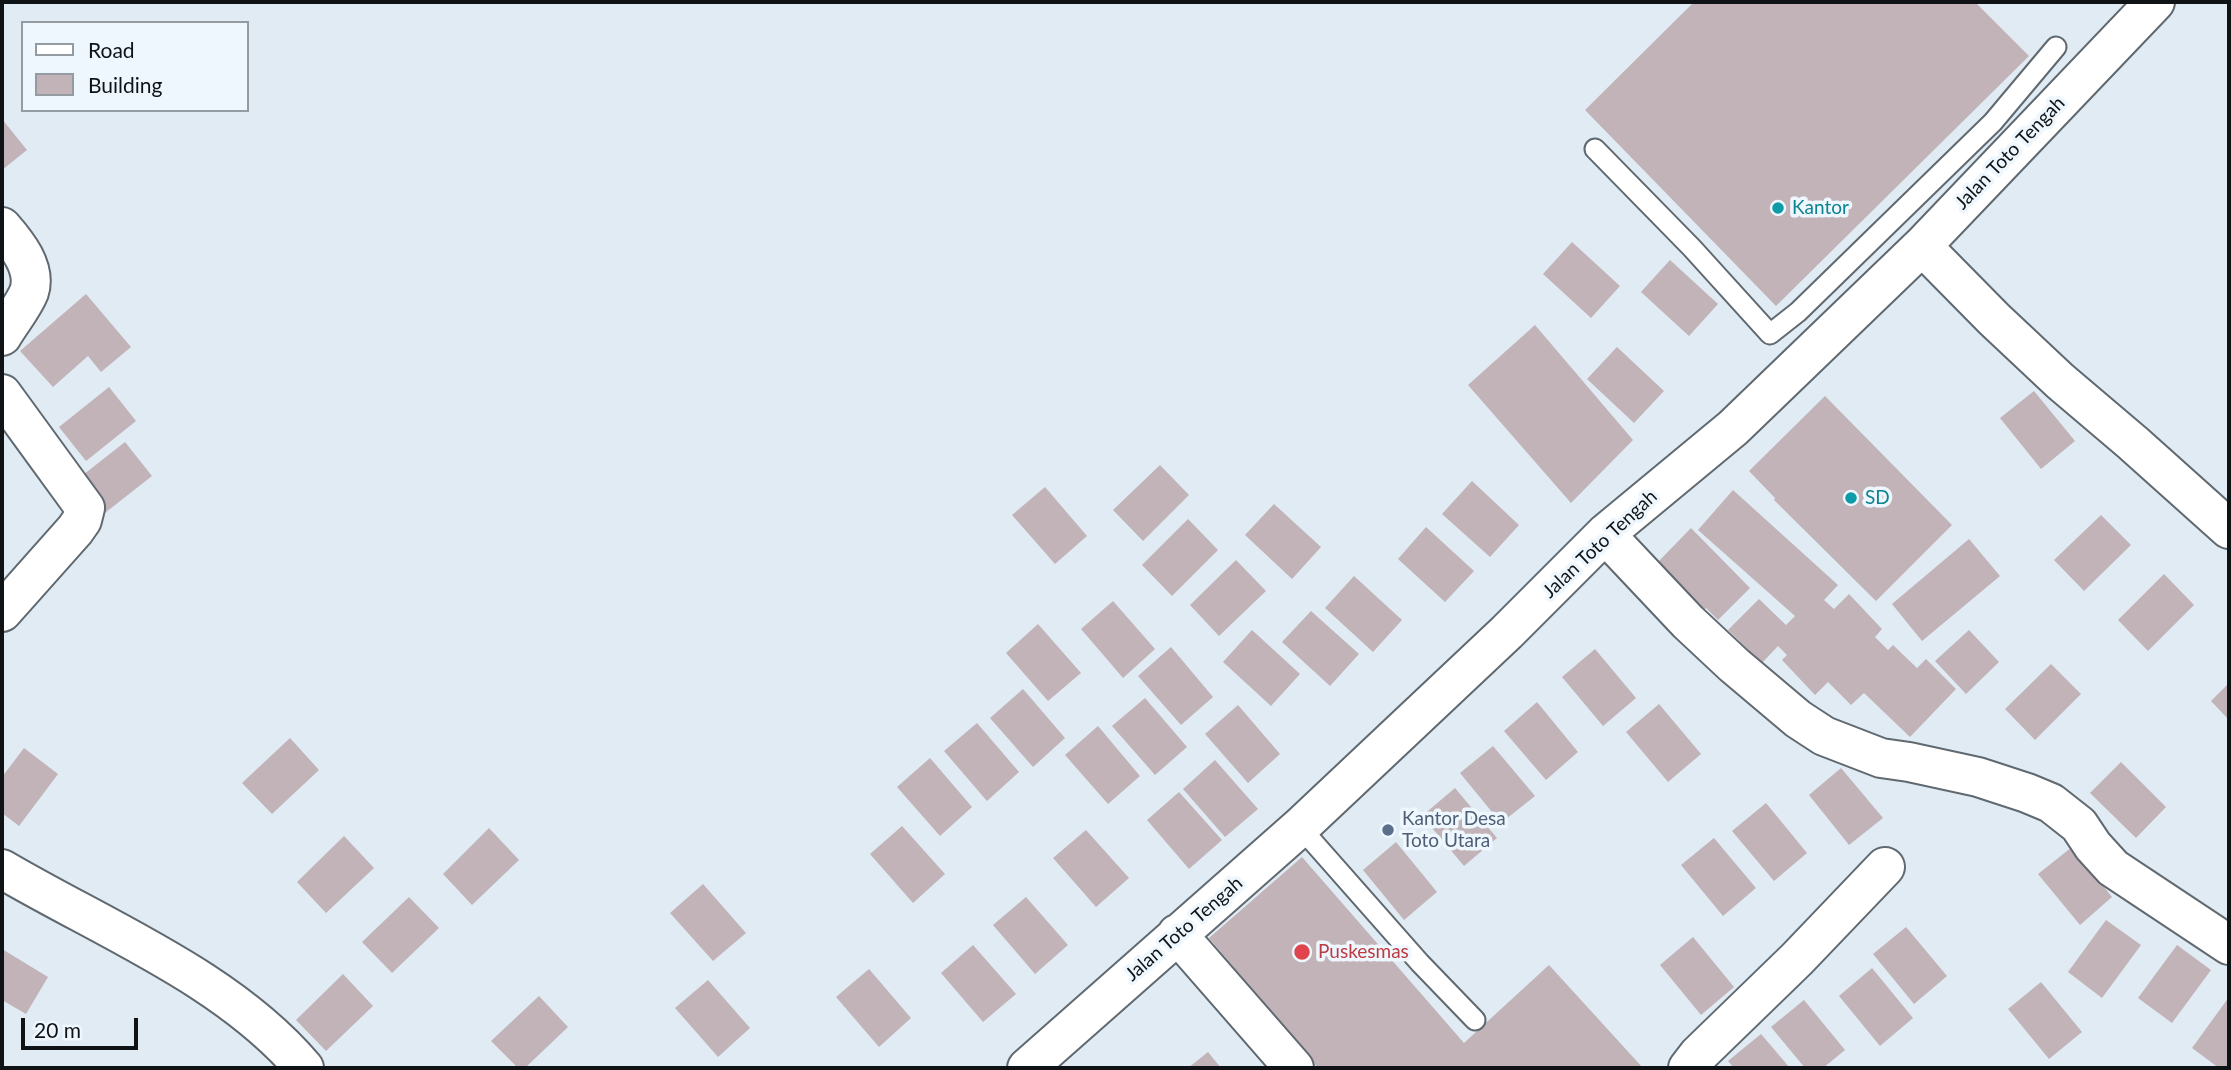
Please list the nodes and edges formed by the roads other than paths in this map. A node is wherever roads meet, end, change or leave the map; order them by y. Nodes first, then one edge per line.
1 (2155, 2) edge
2 (2056, 47) dead end
3 (2004, 134) junction
4 (1595, 149) dead end
5 (2, 226) edge
6 (1922, 246) junction
7 (2, 336) edge
8 (2, 394) edge
9 (2229, 529) edge
10 (1605, 534) junction
11 (2, 612) edge
12 (1300, 827) junction
13 (1885, 867) dead end
14 (2, 869) edge
15 (1177, 934) junction
16 (2229, 945) edge
17 (1475, 1020) dead end
18 (1042, 1063) edge
19 (304, 1068) edge
20 (1294, 1068) edge
21 (1688, 1068) edge

1 - 3 street, Jalan Toto Tengah
2 - 3 lane
3 - 4 lane
3 - 6 street, Jalan Toto Tengah
5 - 7 street
6 - 9 street
6 - 10 street, Jalan Toto Tengah
8 - 11 street
10 - 12 street, Jalan Toto Tengah
10 - 16 street
12 - 15 street, Jalan Toto Tengah
12 - 17 lane
13 - 21 street
14 - 19 street
15 - 18 street, Jalan Toto Tengah
15 - 20 street

